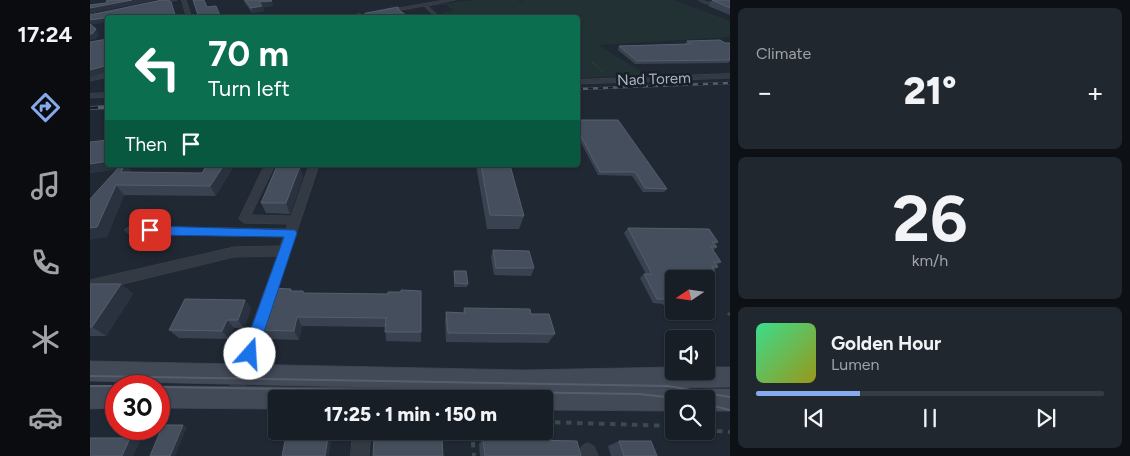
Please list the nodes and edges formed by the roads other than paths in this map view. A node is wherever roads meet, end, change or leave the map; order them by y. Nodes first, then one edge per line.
1 (174, 0) edge
2 (184, 0) edge
3 (453, 0) edge
4 (700, 0) edge
5 (724, 0) edge
6 (152, 4) edge
7 (424, 4) junction
8 (189, 15) edge
9 (363, 15) edge
10 (436, 15) edge
11 (105, 76) edge
12 (730, 76) edge
13 (90, 79) edge
14 (580, 82) edge
15 (105, 95) edge
16 (90, 96) edge
17 (270, 170) edge
18 (310, 170) edge
19 (293, 227) junction
20 (130, 230) dead end
21 (285, 251) junction
22 (90, 286) edge
23 (90, 370) edge
24 (243, 373) junction
25 (730, 377) edge
26 (359, 390) edge
27 (380, 390) edge
28 (268, 395) edge
29 (170, 397) edge
30 (234, 397) junction
31 (90, 398) edge
32 (105, 398) edge
33 (553, 399) edge
34 (665, 400) edge
35 (715, 400) edge
36 (730, 400) edge
37 (361, 440) edge
38 (360, 456) edge

1 - 6 street
2 - 8 street
3 - 7 street
4 - 5 lane
7 - 9 street
7 - 10 street
11 - 13 street
12 - 14 street, Nad Torem
15 - 16 street
17 - 19 street
18 - 19 street
19 - 20 street
19 - 21 street
21 - 22 street
21 - 24 street
23 - 24 main road
24 - 26 main road
24 - 30 street
25 - 27 main road
28 - 30 main road
29 - 30 main road
31 - 32 main road
33 - 34 main road
35 - 36 main road
37 - 38 street

